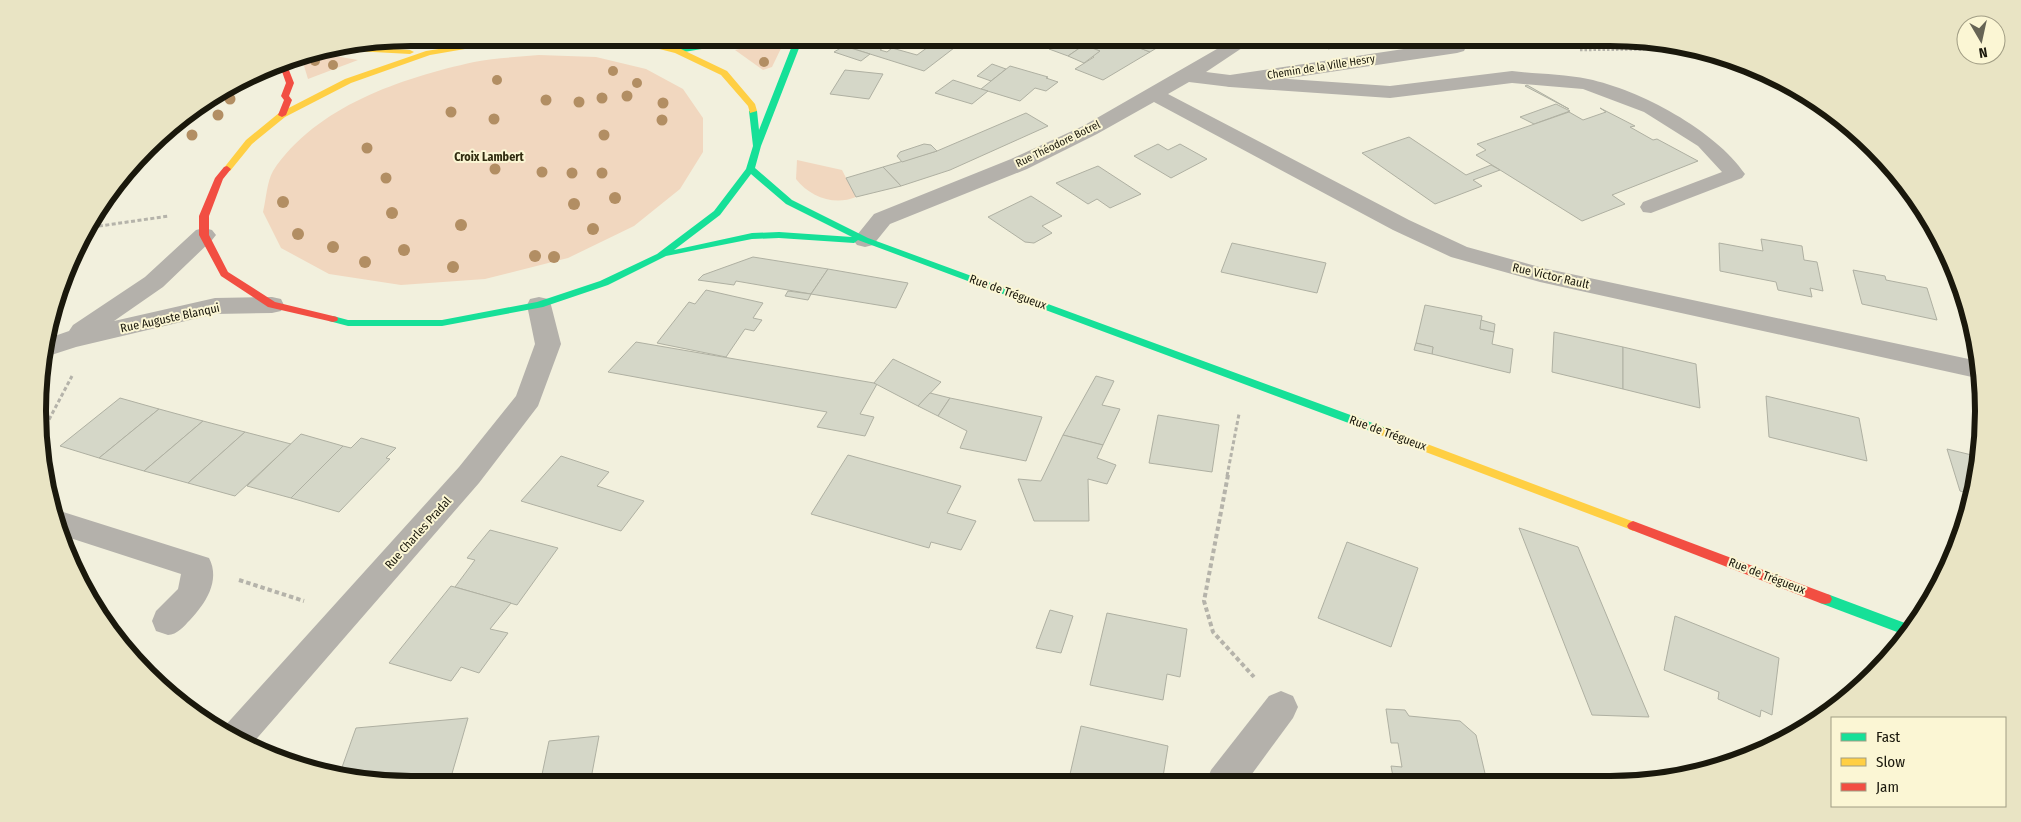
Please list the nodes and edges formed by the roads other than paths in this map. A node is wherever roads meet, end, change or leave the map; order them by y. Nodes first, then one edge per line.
1 (471, 46) edge
2 (657, 46) edge
3 (708, 46) edge
4 (796, 46) edge
5 (1235, 46) edge
6 (1457, 47) dead end
7 (358, 50) edge
8 (678, 51) junction
9 (429, 53) junction
10 (285, 69) edge
11 (1186, 76) junction
12 (1230, 81) junction
13 (1153, 94) junction
14 (282, 115) junction
15 (757, 146) junction
16 (750, 169) junction
17 (1651, 207) dead end
18 (204, 225) junction
19 (864, 240) junction
20 (660, 256) junction
21 (272, 305) junction
22 (539, 305) junction
23 (69, 340) junction
24 (52, 347) edge
25 (1972, 368) edge
26 (65, 525) edge
27 (168, 622) dead end
28 (1903, 627) edge
29 (1281, 708) road end
30 (240, 733) edge
31 (1229, 776) edge

1 - 9 main road
2 - 8 main road
3 - 8 main road
4 - 15 main road
5 - 11 street, Rue Théodore Botrel
6 - 12 street, Chemin de la Ville Hesry
7 - 9 main road
8 - 15 main road
9 - 14 main road
10 - 14 main road
11 - 12 street, Chemin de la Ville Hesry
11 - 13 street, Rue Théodore Botrel
12 - 17 lane
13 - 19 street, Rue Théodore Botrel
13 - 25 street, Rue Victor Rault
14 - 18 main road
15 - 16 main road
16 - 19 main road, Rue de Trégueux
16 - 20 main road
18 - 21 main road
18 - 23 street, Rue Auguste Blanqui
19 - 20 main road, Rue de Trégueux
19 - 28 main road, Rue de Trégueux
20 - 22 main road
21 - 22 main road
21 - 23 street, Rue Auguste Blanqui
22 - 30 street, Rue Charles Pradal
23 - 24 street, Rue Auguste Blanqui
26 - 27 street
29 - 31 street

